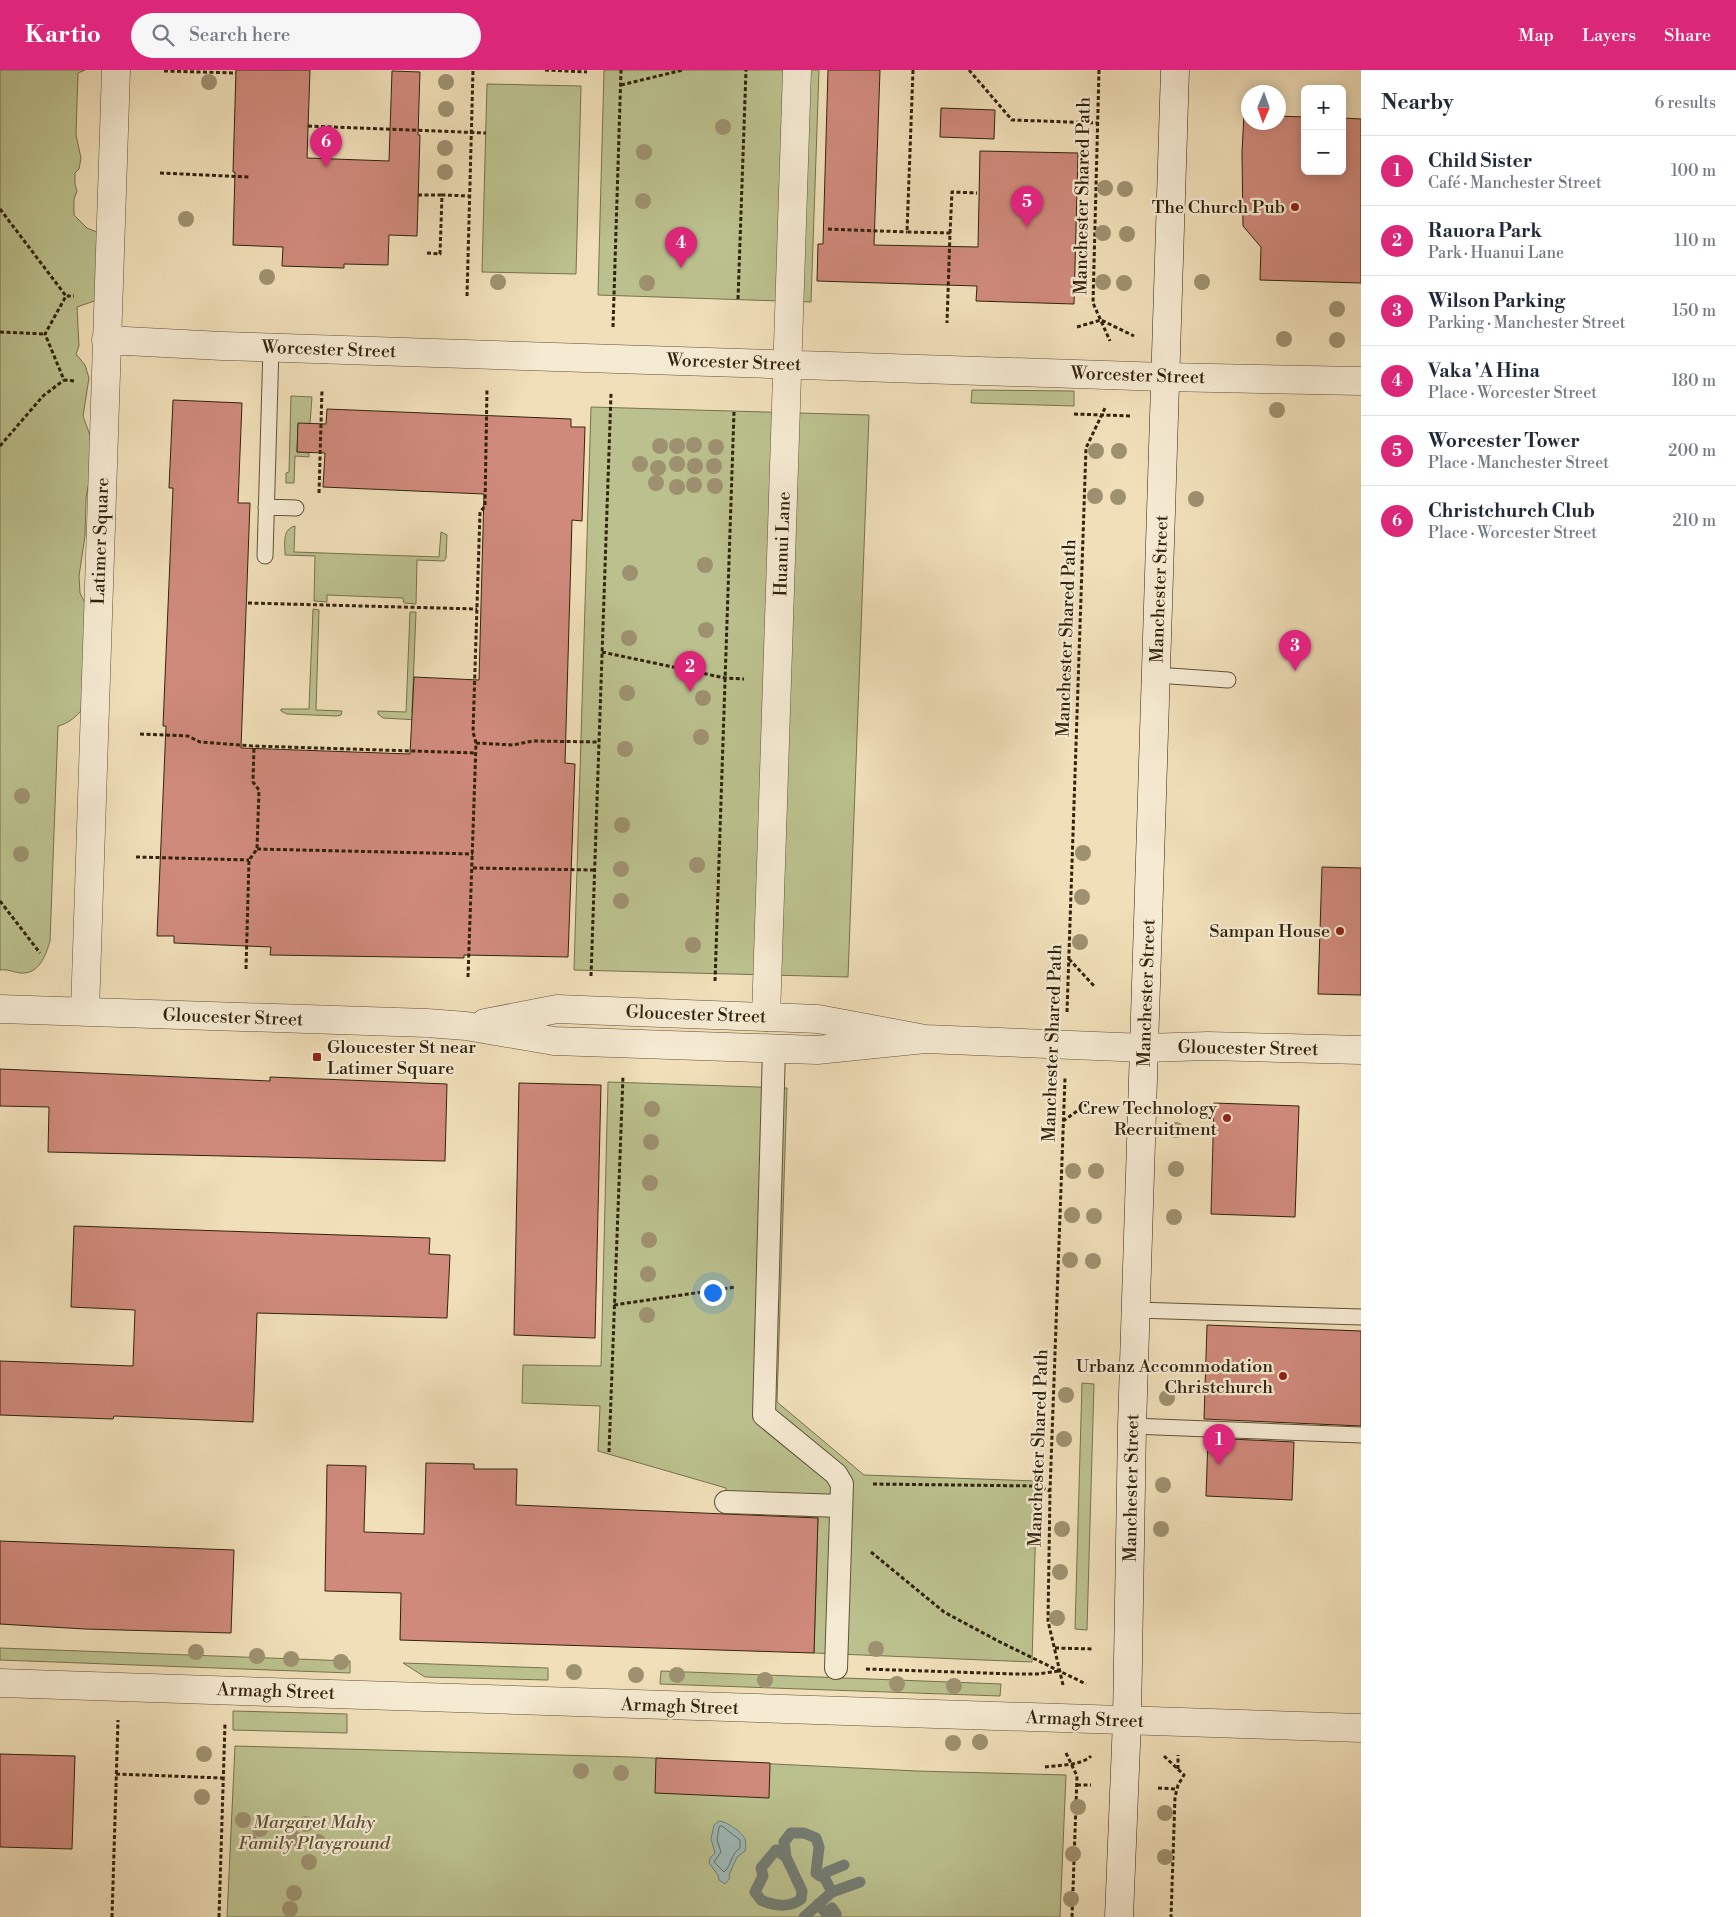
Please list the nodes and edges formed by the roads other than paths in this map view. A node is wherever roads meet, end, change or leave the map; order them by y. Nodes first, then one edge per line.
1 (116, 70) edge
2 (797, 70) edge
3 (1176, 70) edge
4 (106, 340) junction
5 (271, 347) junction
6 (788, 364) junction
7 (1165, 377) junction
8 (1361, 381) edge
9 (266, 507) junction
10 (296, 508) dead end
11 (265, 556) dead end
12 (1156, 675) junction
13 (1228, 680) dead end
14 (0, 1009) edge
15 (85, 1011) junction
16 (766, 1017) junction
17 (466, 1026) junction
18 (925, 1039) junction
19 (774, 1048) junction
20 (1145, 1048) junction
21 (1361, 1050) edge
22 (1136, 1310) junction
23 (1361, 1317) edge
24 (1132, 1426) junction
25 (1361, 1435) edge
26 (726, 1502) dead end
27 (841, 1506) junction
28 (836, 1668) road end
29 (0, 1683) edge
30 (1128, 1720) junction
31 (1361, 1728) edge
32 (1120, 1917) edge

1 - 4 street, Latimer Square
2 - 6 street, Huanui Lane
3 - 7 street, Manchester Street
4 - 5 street, Worcester Street
4 - 15 street, Latimer Square
5 - 6 street, Worcester Street
5 - 9 lane
6 - 7 street, Worcester Street
6 - 16 street, Huanui Lane
7 - 8 street, Worcester Street
7 - 12 street, Manchester Street
9 - 10 lane
9 - 11 lane
12 - 13 lane
12 - 20 street, Manchester Street
14 - 15 street, Gloucester Street
15 - 17 street, Gloucester Street
16 - 17 street, Gloucester Street
16 - 18 street, Gloucester Street
17 - 19 street, Gloucester Street
18 - 19 street, Gloucester Street
18 - 20 street, Gloucester Street
19 - 27 street
20 - 21 street, Gloucester Street
20 - 22 street, Manchester Street
22 - 23 lane
22 - 24 street, Manchester Street
24 - 25 lane
24 - 30 street, Manchester Street
26 - 27 street
27 - 28 street
29 - 30 street, Armagh Street
30 - 31 street, Armagh Street
30 - 32 street, Manchester Street

